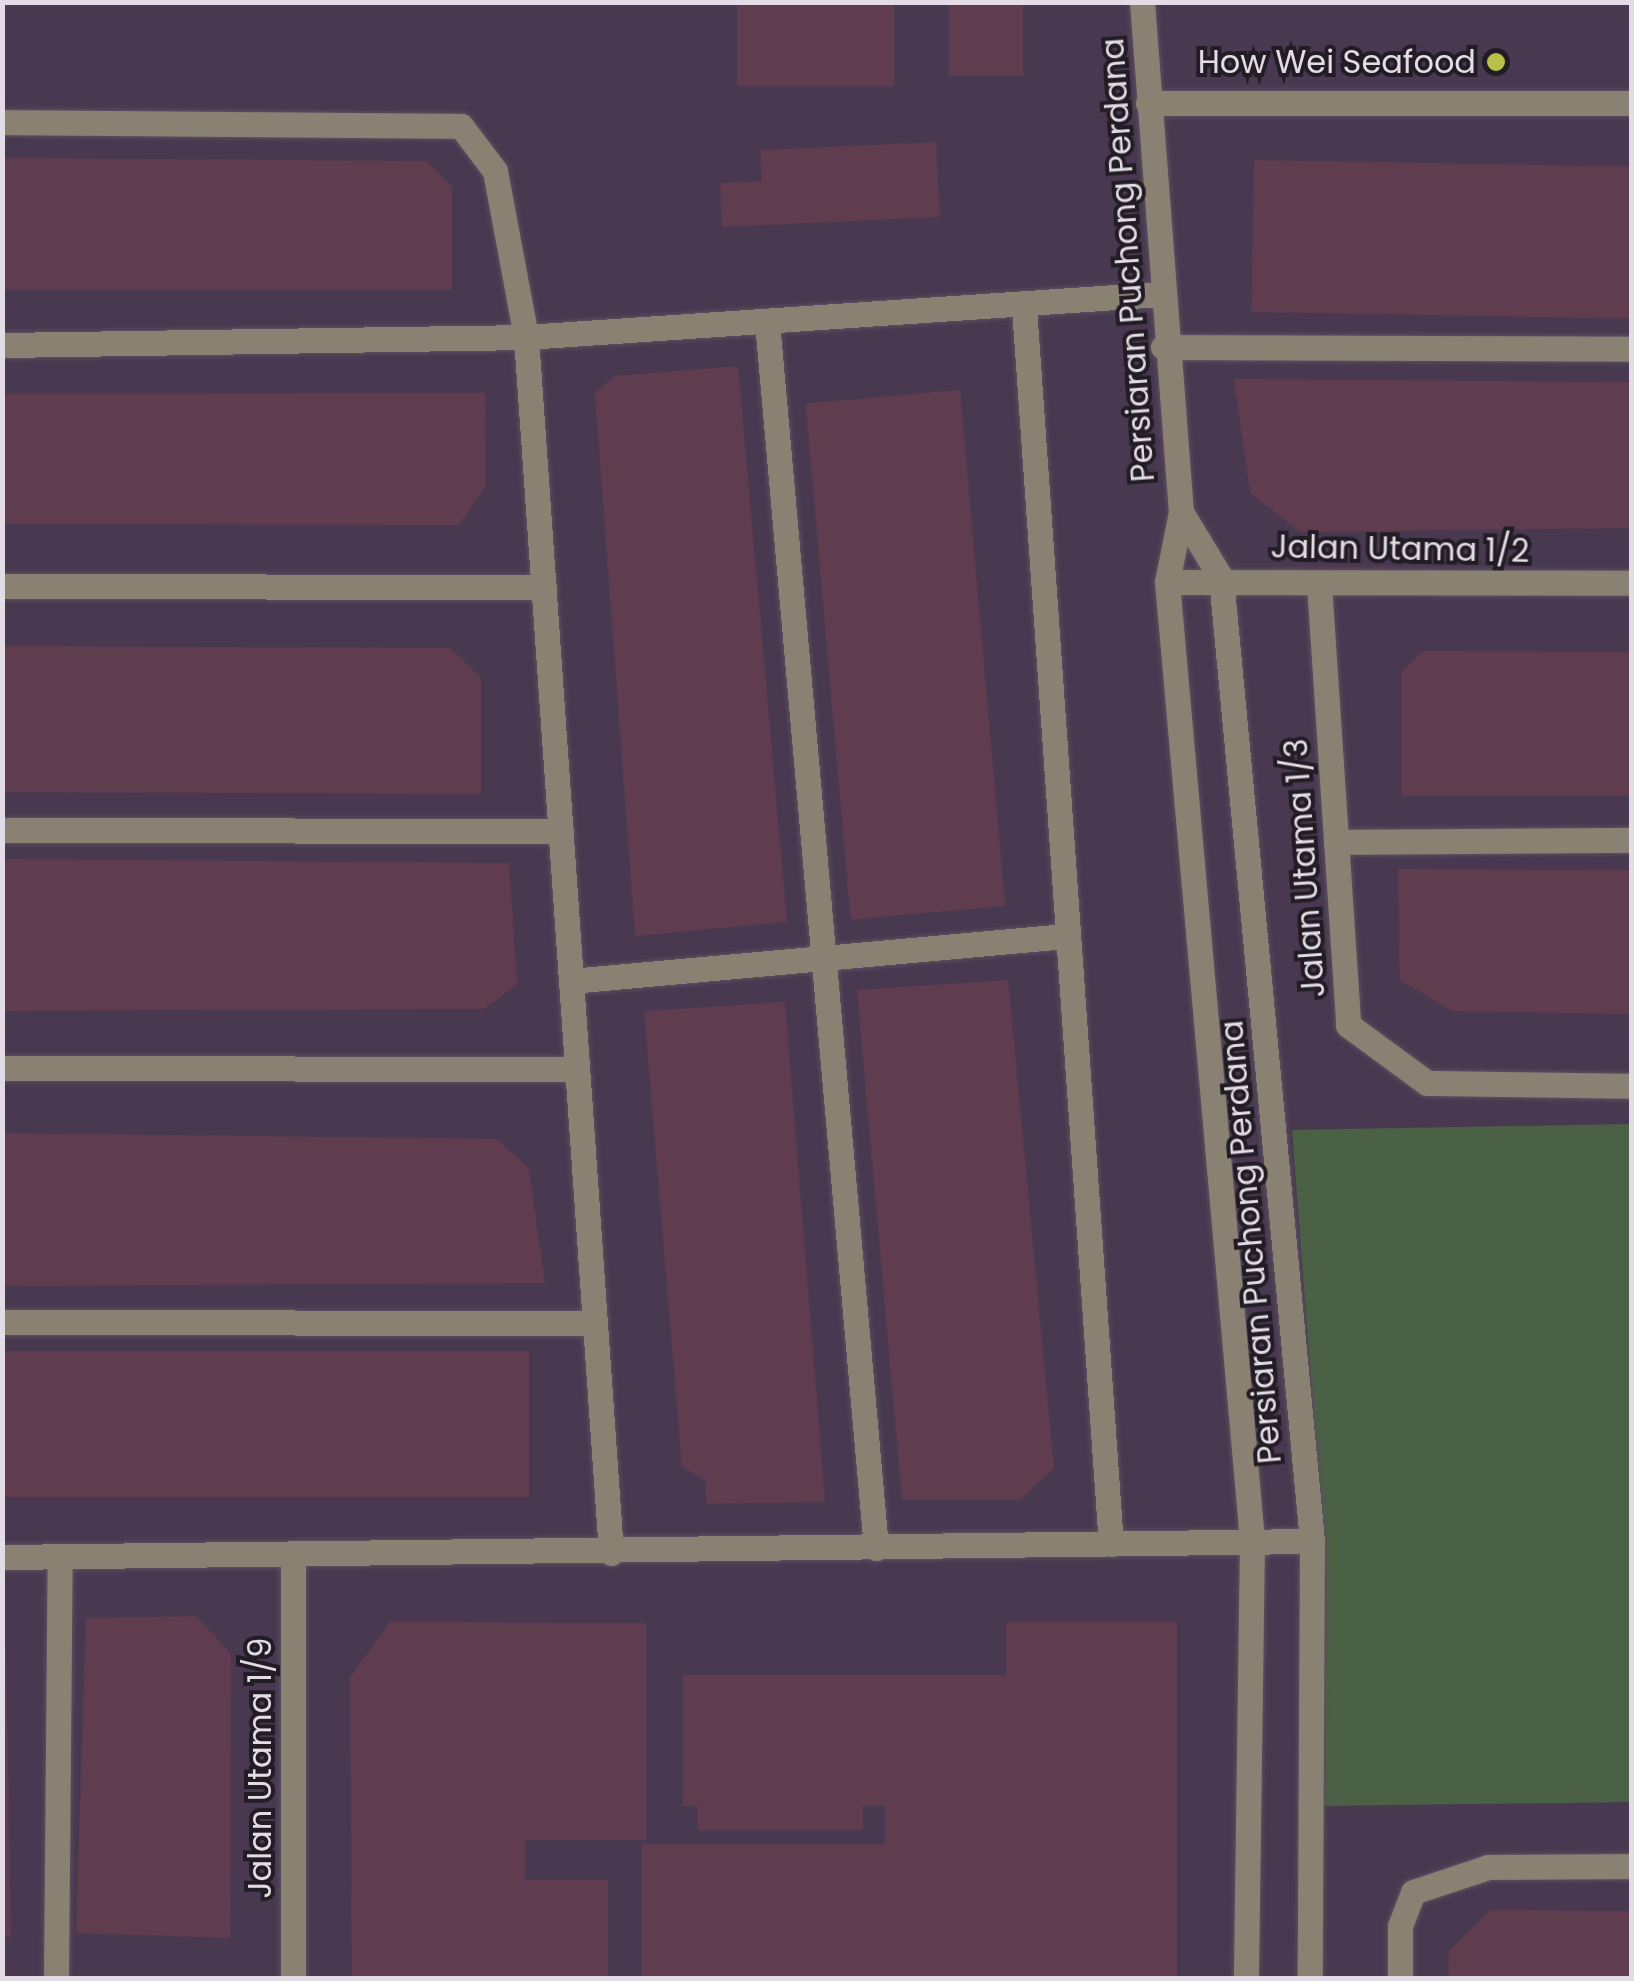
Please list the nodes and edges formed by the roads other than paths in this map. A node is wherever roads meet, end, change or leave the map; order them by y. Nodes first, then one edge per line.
1 (1142, 2) edge
2 (1632, 102) edge
3 (1148, 103) junction
4 (2, 122) edge
5 (1160, 294) junction
6 (1024, 307) junction
7 (767, 322) junction
8 (526, 337) junction
9 (2, 344) edge
10 (1163, 347) junction
11 (1632, 349) edge
12 (1181, 512) junction
13 (1221, 578) junction
14 (1168, 582) junction
15 (1319, 584) junction
16 (1632, 584) edge
17 (2, 586) edge
18 (544, 587) junction
19 (2, 830) edge
20 (561, 832) junction
21 (1632, 840) edge
22 (1336, 842) junction
23 (1065, 936) junction
24 (822, 958) junction
25 (572, 981) junction
26 (2, 1068) edge
27 (578, 1069) junction
28 (1632, 1086) edge
29 (2, 1322) edge
30 (596, 1323) junction
31 (1252, 1541) junction
32 (1312, 1541) junction
33 (1110, 1544) junction
34 (876, 1548) junction
35 (612, 1552) junction
36 (2, 1557) edge
37 (60, 1557) junction
38 (293, 1558) junction
39 (1632, 1866) edge
40 (56, 1978) edge
41 (293, 1978) edge
42 (1246, 1978) edge
43 (1310, 1978) edge
44 (1400, 1978) edge

1 - 3 street, Persiaran Puchong Perdana
2 - 3 street
3 - 5 street, Persiaran Puchong Perdana
4 - 8 street
5 - 6 street
5 - 10 street, Persiaran Puchong Perdana
6 - 7 street
6 - 23 street
7 - 8 street
7 - 24 street
8 - 9 street
8 - 18 street
10 - 11 street
10 - 12 street, Persiaran Puchong Perdana
12 - 13 street, Persiaran Puchong Perdana
12 - 14 street, Persiaran Puchong Perdana
13 - 14 street, Jalan Utama 1/2
13 - 15 street, Jalan Utama 1/2
13 - 32 street, Persiaran Puchong Perdana
14 - 31 street, Persiaran Puchong Perdana
15 - 16 street, Jalan Utama 1/2
15 - 22 street, Jalan Utama 1/3
17 - 18 street
18 - 20 street
19 - 20 street
20 - 25 street
21 - 22 street
22 - 28 street, Jalan Utama 1/3
23 - 24 street
23 - 33 street
24 - 25 street
24 - 34 street
25 - 27 street
26 - 27 street
27 - 30 street
29 - 30 street
30 - 35 street
31 - 32 street
31 - 33 street
31 - 42 street, Persiaran Puchong Perdana
32 - 43 street, Persiaran Puchong Perdana
33 - 34 street
34 - 35 street
35 - 38 street
36 - 37 street
37 - 38 street
37 - 40 street
38 - 41 street, Jalan Utama 1/9
39 - 44 street

